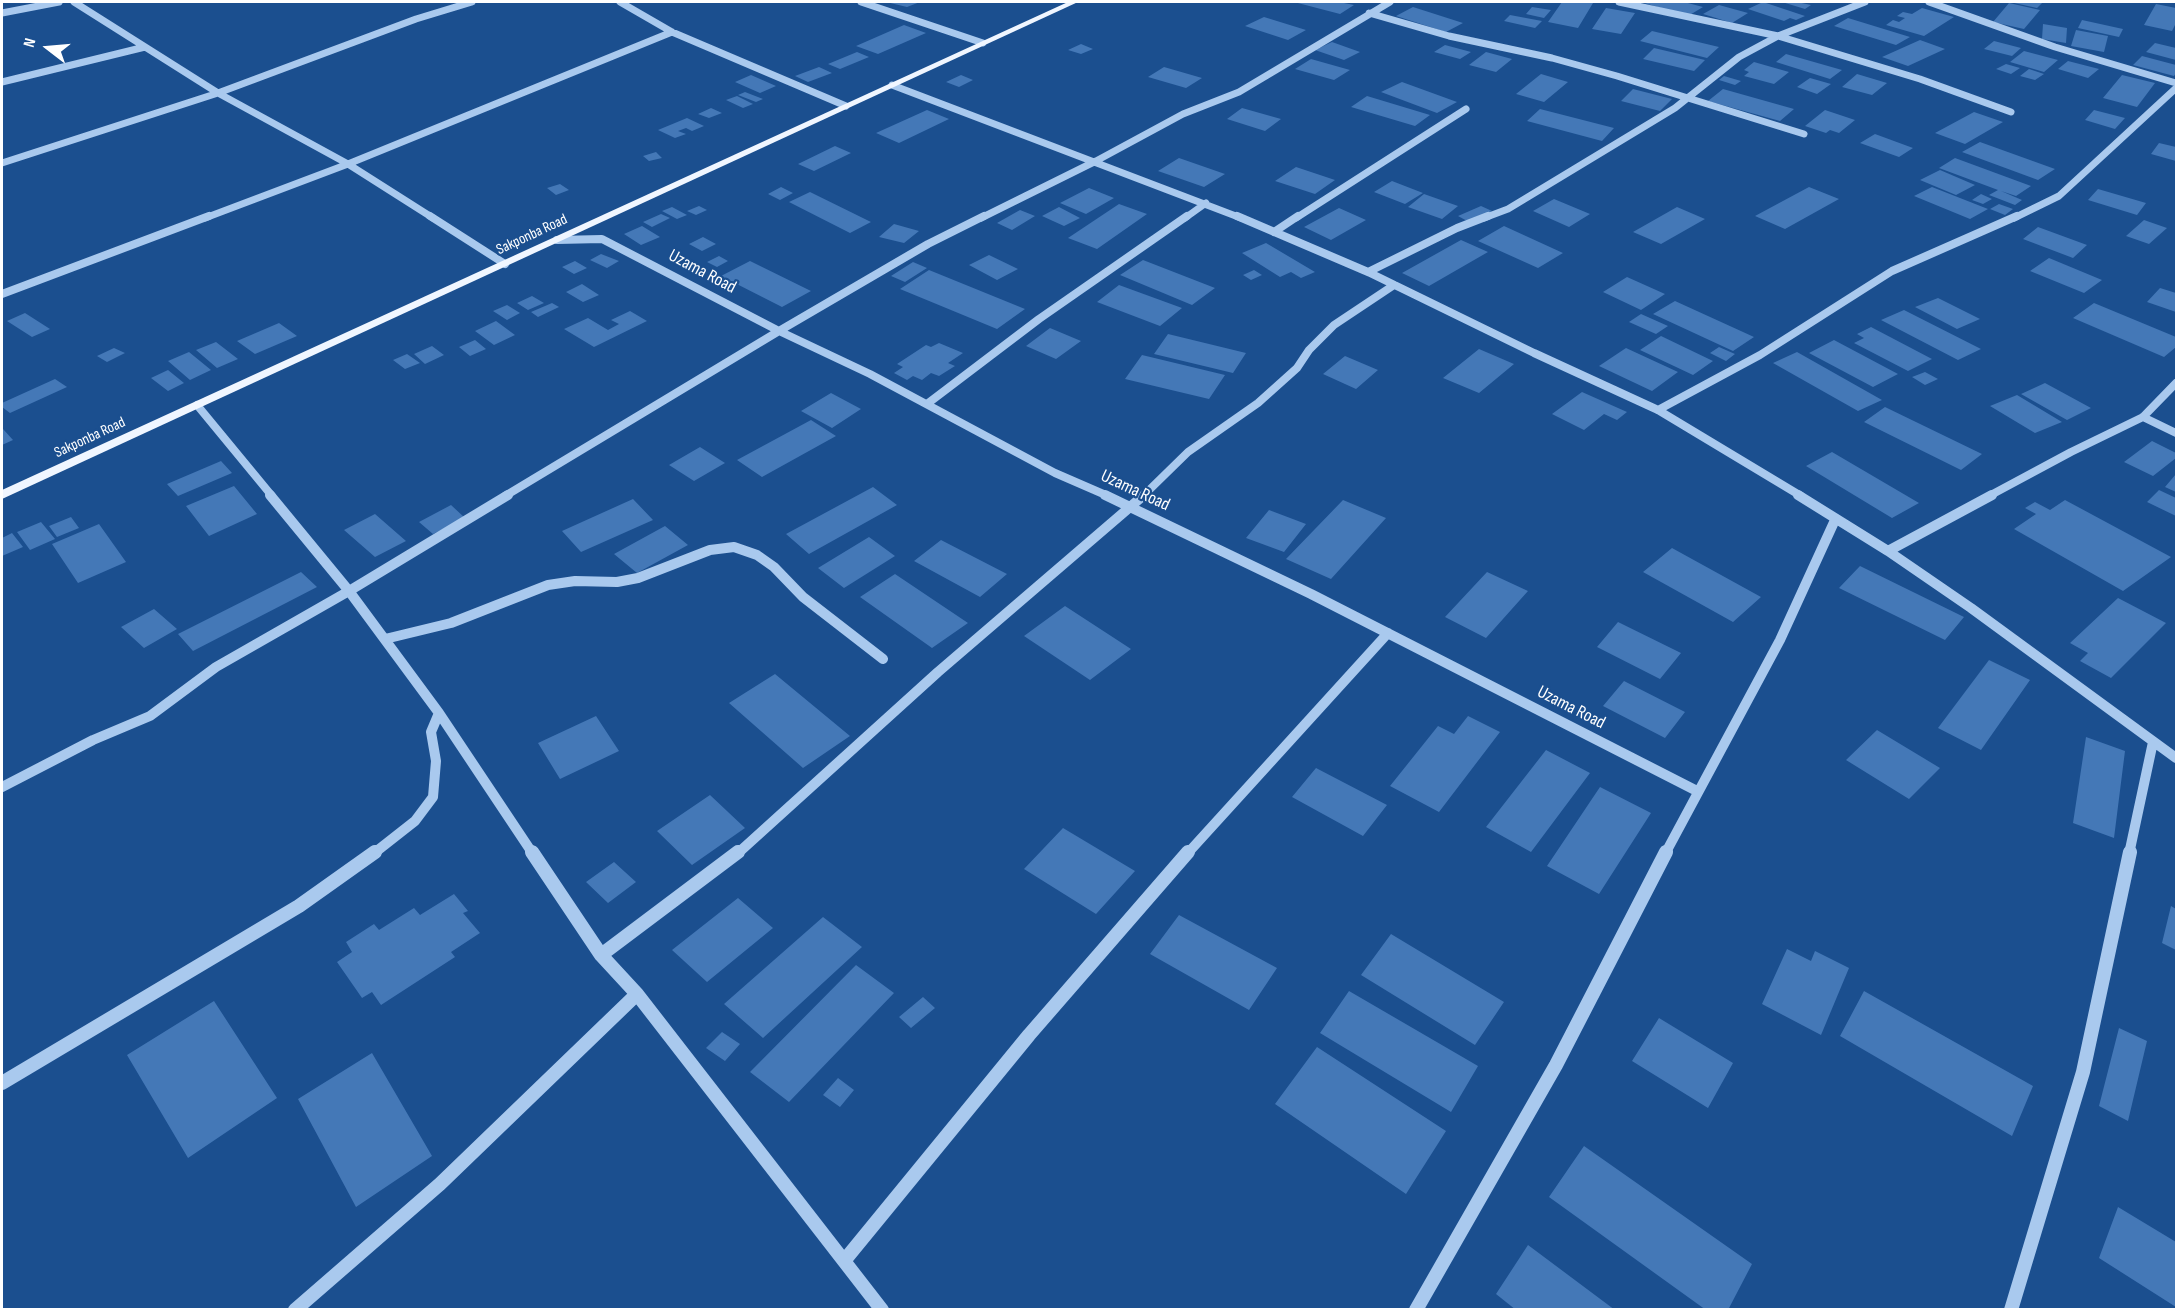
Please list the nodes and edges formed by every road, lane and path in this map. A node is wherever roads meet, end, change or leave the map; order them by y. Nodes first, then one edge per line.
1 (59, 2) edge
2 (74, 2) edge
3 (472, 2) edge
4 (620, 2) edge
5 (861, 2) edge
6 (1074, 2) edge
7 (1390, 2) edge
8 (1619, 2) edge
9 (1865, 2) edge
10 (1929, 2) edge
11 (2, 13) edge
12 (1370, 13) junction
13 (672, 32) junction
14 (1778, 36) junction
15 (983, 43) junction
16 (145, 46) junction
17 (2, 82) edge
18 (2176, 83) edge
19 (892, 85) junction
20 (2176, 88) edge
21 (218, 93) junction
22 (1690, 97) junction
23 (846, 106) junction
24 (1466, 109) dead end
25 (2011, 112) dead end
26 (1804, 134) dead end
27 (1096, 161) junction
28 (2, 164) edge
29 (348, 164) junction
30 (1206, 203) junction
31 (1274, 232) junction
32 (556, 240) junction
33 (505, 264) junction
34 (1368, 272) junction
35 (1394, 285) junction
36 (2, 294) edge
37 (779, 330) junction
38 (2176, 383) edge
39 (927, 404) junction
40 (197, 405) junction
41 (1658, 410) junction
42 (2143, 417) junction
43 (2176, 433) edge
44 (2, 495) edge
45 (1132, 507) junction
46 (1835, 519) junction
47 (1888, 551) junction
48 (349, 591) junction
49 (1388, 633) junction
50 (385, 639) junction
51 (884, 659) dead end
52 (439, 713) junction
53 (2153, 742) junction
54 (2176, 758) edge
55 (2, 787) edge
56 (1697, 791) junction
57 (601, 955) junction
58 (637, 994) junction
59 (2, 1083) edge
60 (844, 1261) junction
61 (295, 1310) edge
62 (882, 1310) edge
63 (1416, 1310) edge
64 (2011, 1310) edge

1 - 11 street
2 - 16 street
3 - 21 street
4 - 13 street
5 - 15 street
6 - 15 main road, Sakponba Road
7 - 12 street
8 - 14 street
9 - 14 street
10 - 18 street
12 - 22 street
12 - 27 street
13 - 23 street
13 - 29 street
14 - 22 street
14 - 25 street
15 - 19 main road, Sakponba Road
16 - 17 street
16 - 21 street
19 - 23 main road, Sakponba Road
19 - 27 street
20 - 41 street
21 - 28 street
21 - 29 street
22 - 26 street
22 - 34 street
23 - 32 main road, Sakponba Road
24 - 31 street
27 - 30 street
27 - 37 street
29 - 33 street
29 - 36 street
30 - 31 street
30 - 39 street
31 - 34 street
32 - 33 main road, Sakponba Road
32 - 37 street, Uzama Road
33 - 40 main road, Sakponba Road
34 - 35 street
35 - 41 street
35 - 45 street
37 - 39 street, Uzama Road
37 - 48 street
38 - 42 street
39 - 45 street, Uzama Road
40 - 44 main road, Sakponba Road
40 - 48 street
41 - 46 street
42 - 43 street
42 - 47 street
45 - 49 street, Uzama Road
45 - 57 street
46 - 47 street
46 - 56 street
47 - 53 street
48 - 50 street
48 - 55 street
49 - 56 street, Uzama Road
49 - 60 street
50 - 51 street
50 - 52 street
52 - 57 street
52 - 59 street
53 - 54 street
53 - 64 street
56 - 63 street
57 - 58 street
58 - 60 street
58 - 61 street
60 - 62 street

